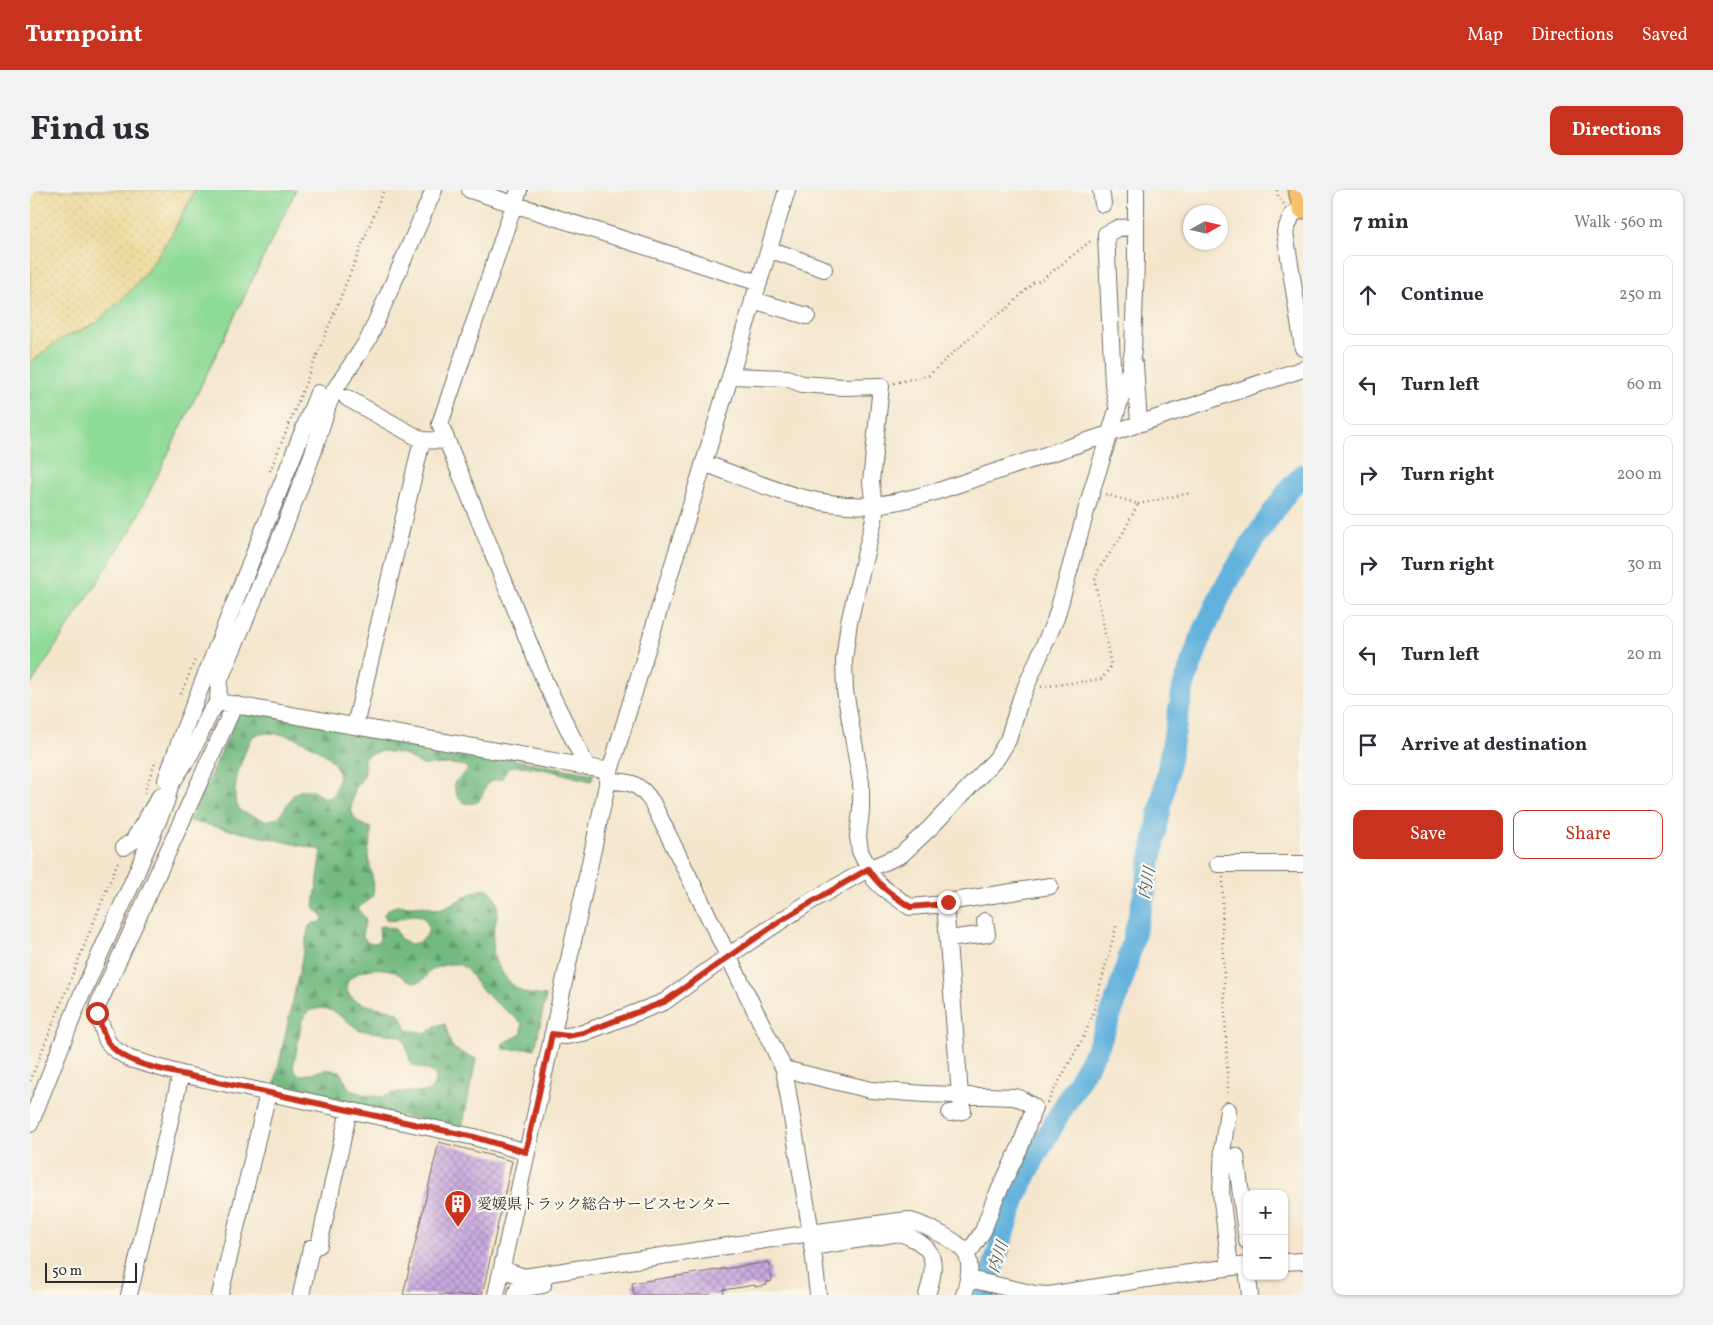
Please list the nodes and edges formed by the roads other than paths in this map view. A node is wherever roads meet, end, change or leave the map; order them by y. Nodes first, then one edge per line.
1 (434, 190) edge
2 (470, 190) edge
3 (787, 190) edge
4 (1136, 190) edge
5 (1299, 190) edge
6 (516, 197) edge
7 (1303, 207) edge
8 (1136, 227) junction
9 (769, 249) junction
10 (824, 269) dead end
11 (759, 283) junction
12 (753, 300) junction
13 (807, 316) dead end
14 (1303, 348) edge
15 (1133, 350) junction
16 (1303, 369) edge
17 (731, 376) junction
18 (318, 393) dead end
19 (347, 398) dead end
20 (1118, 411) junction
21 (1139, 423) junction
22 (1111, 432) junction
23 (422, 440) junction
24 (447, 441) junction
25 (704, 464) junction
26 (874, 505) junction
27 (218, 702) junction
28 (235, 704) junction
29 (354, 726) junction
30 (587, 768) junction
31 (609, 776) junction
32 (166, 789) junction
33 (124, 847) dead end
34 (1221, 864) road end
35 (1303, 864) edge
36 (868, 869) junction
37 (1050, 886) dead end
38 (945, 904) junction
39 (985, 921) dead end
40 (948, 939) junction
41 (728, 956) junction
42 (552, 1034) junction
43 (784, 1069) junction
44 (181, 1074) junction
45 (268, 1093) junction
46 (960, 1095) junction
47 (349, 1110) junction
48 (1228, 1110) road end
49 (950, 1113) dead end
50 (30, 1124) edge
51 (526, 1152) junction
52 (1236, 1156) dead end
53 (1246, 1235) edge
54 (812, 1240) junction
55 (966, 1253) junction
56 (1303, 1261) edge
57 (1288, 1262) edge
58 (1243, 1266) edge
59 (1230, 1267) junction
60 (502, 1269) junction
61 (972, 1279) junction
62 (1248, 1280) edge
63 (567, 1282) dead end
64 (1006, 1290) edge
65 (497, 1291) edge
66 (516, 1294) edge
67 (818, 1294) edge
68 (129, 1295) edge
69 (220, 1295) edge
70 (302, 1295) edge
71 (927, 1295) edge
72 (964, 1295) edge
73 (1048, 1295) edge
74 (1250, 1295) edge

1 - 27 street
2 - 6 street
3 - 9 street
4 - 8 street
5 - 7 main road
6 - 11 street
6 - 24 street
7 - 14 street
8 - 15 street
8 - 20 street
9 - 10 street
9 - 11 street
11 - 12 street
12 - 13 street
12 - 17 street
15 - 20 street
15 - 21 street
16 - 21 street
17 - 25 street
17 - 26 street
18 - 32 street
19 - 23 street
20 - 22 street
21 - 22 street
22 - 26 street
22 - 36 street
23 - 24 street
23 - 29 street
24 - 30 street
25 - 26 street
25 - 31 street
26 - 36 street
27 - 28 street
27 - 32 street
28 - 29 street
28 - 44 street
29 - 30 street
30 - 31 street
31 - 41 street
31 - 42 street
32 - 33 street
32 - 50 street
34 - 35 street
36 - 38 street
36 - 41 street
37 - 38 street
38 - 40 street
39 - 40 street
40 - 46 street
41 - 42 street
41 - 43 street
42 - 51 street
43 - 46 street
43 - 54 street
44 - 45 street
44 - 68 street
45 - 47 street
45 - 69 street
46 - 49 street
46 - 55 street
47 - 51 street
47 - 70 street
48 - 59 street
51 - 60 street
52 - 53 street
54 - 55 street
54 - 60 street
54 - 67 street
54 - 71 street
55 - 61 street
56 - 57 street
58 - 59 street
59 - 73 street
60 - 65 street
61 - 64 street
61 - 72 street
62 - 74 street
63 - 66 street
64 - 73 street
65 - 66 street

